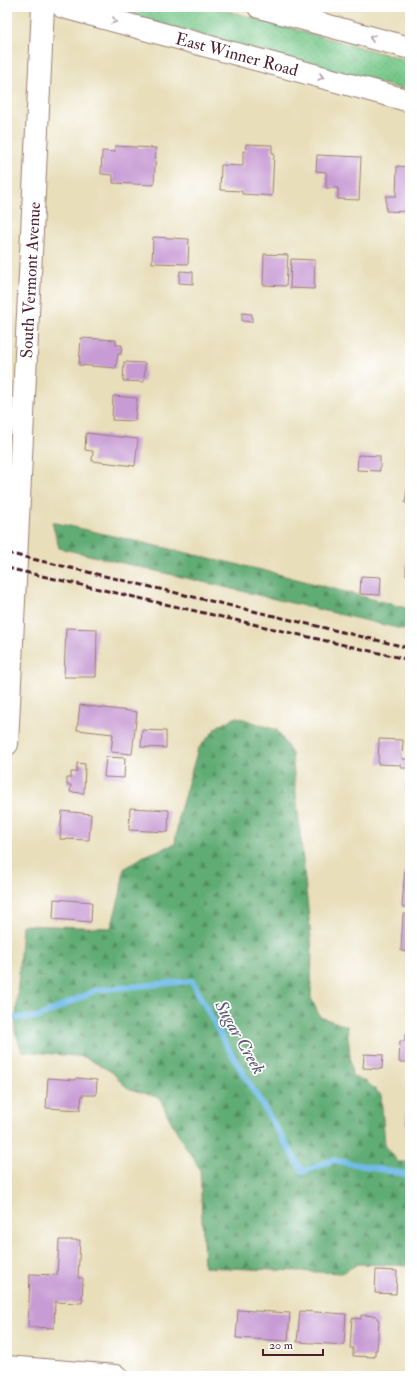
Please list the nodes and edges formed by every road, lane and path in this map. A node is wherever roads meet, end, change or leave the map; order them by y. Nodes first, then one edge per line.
1 (43, 7) edge
2 (63, 7) edge
3 (259, 7) edge
4 (410, 48) edge
5 (410, 101) edge
6 (7, 744) edge
7 (7, 1367) edge
8 (116, 1376) edge

1 - 6 street, South Vermont Avenue
2 -> 5 street, East Winner Road
4 -> 3 street
7 - 8 street

